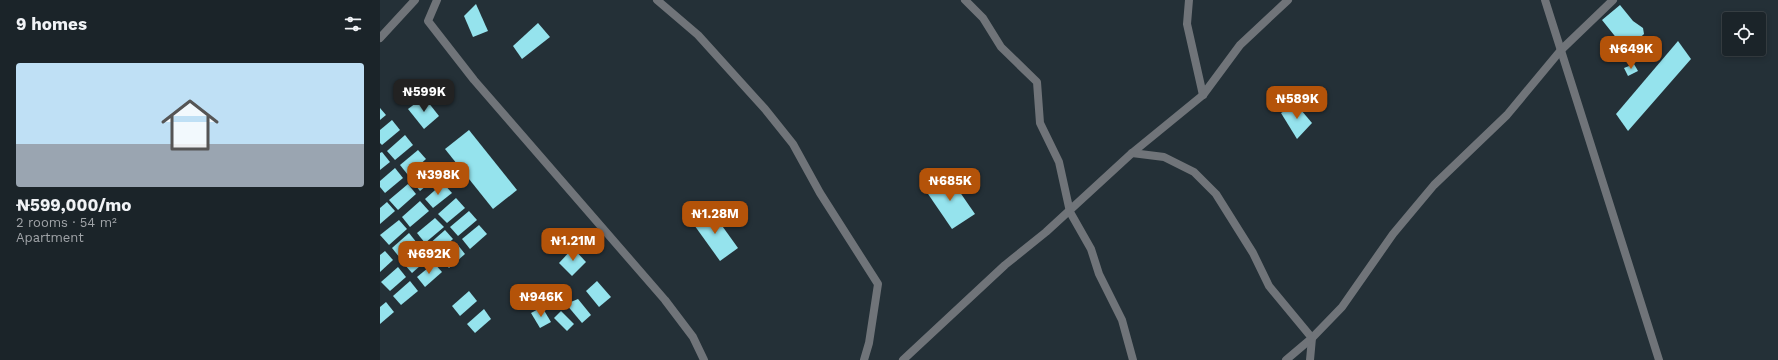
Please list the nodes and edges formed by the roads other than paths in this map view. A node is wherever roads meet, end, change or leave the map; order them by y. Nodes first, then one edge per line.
1 (415, 0) edge
2 (437, 0) edge
3 (657, 0) edge
4 (964, 0) edge
5 (1189, 0) edge
6 (1288, 0) edge
7 (1545, 0) edge
8 (1613, 0) edge
9 (380, 38) edge
10 (1561, 50) junction
11 (1203, 95) junction
12 (1132, 153) junction
13 (1070, 212) junction
14 (1312, 338) junction
15 (704, 360) edge
16 (864, 360) edge
17 (903, 360) edge
18 (1133, 360) edge
19 (1286, 360) edge
20 (1310, 360) edge
21 (1659, 360) edge

1 - 9 street
2 - 15 street
3 - 16 street
4 - 13 street
5 - 11 street
6 - 11 street
7 - 10 street
8 - 10 street
10 - 14 street
10 - 21 street
11 - 12 street
12 - 13 street
12 - 14 street
13 - 17 street
13 - 18 street
14 - 19 street
14 - 20 street

